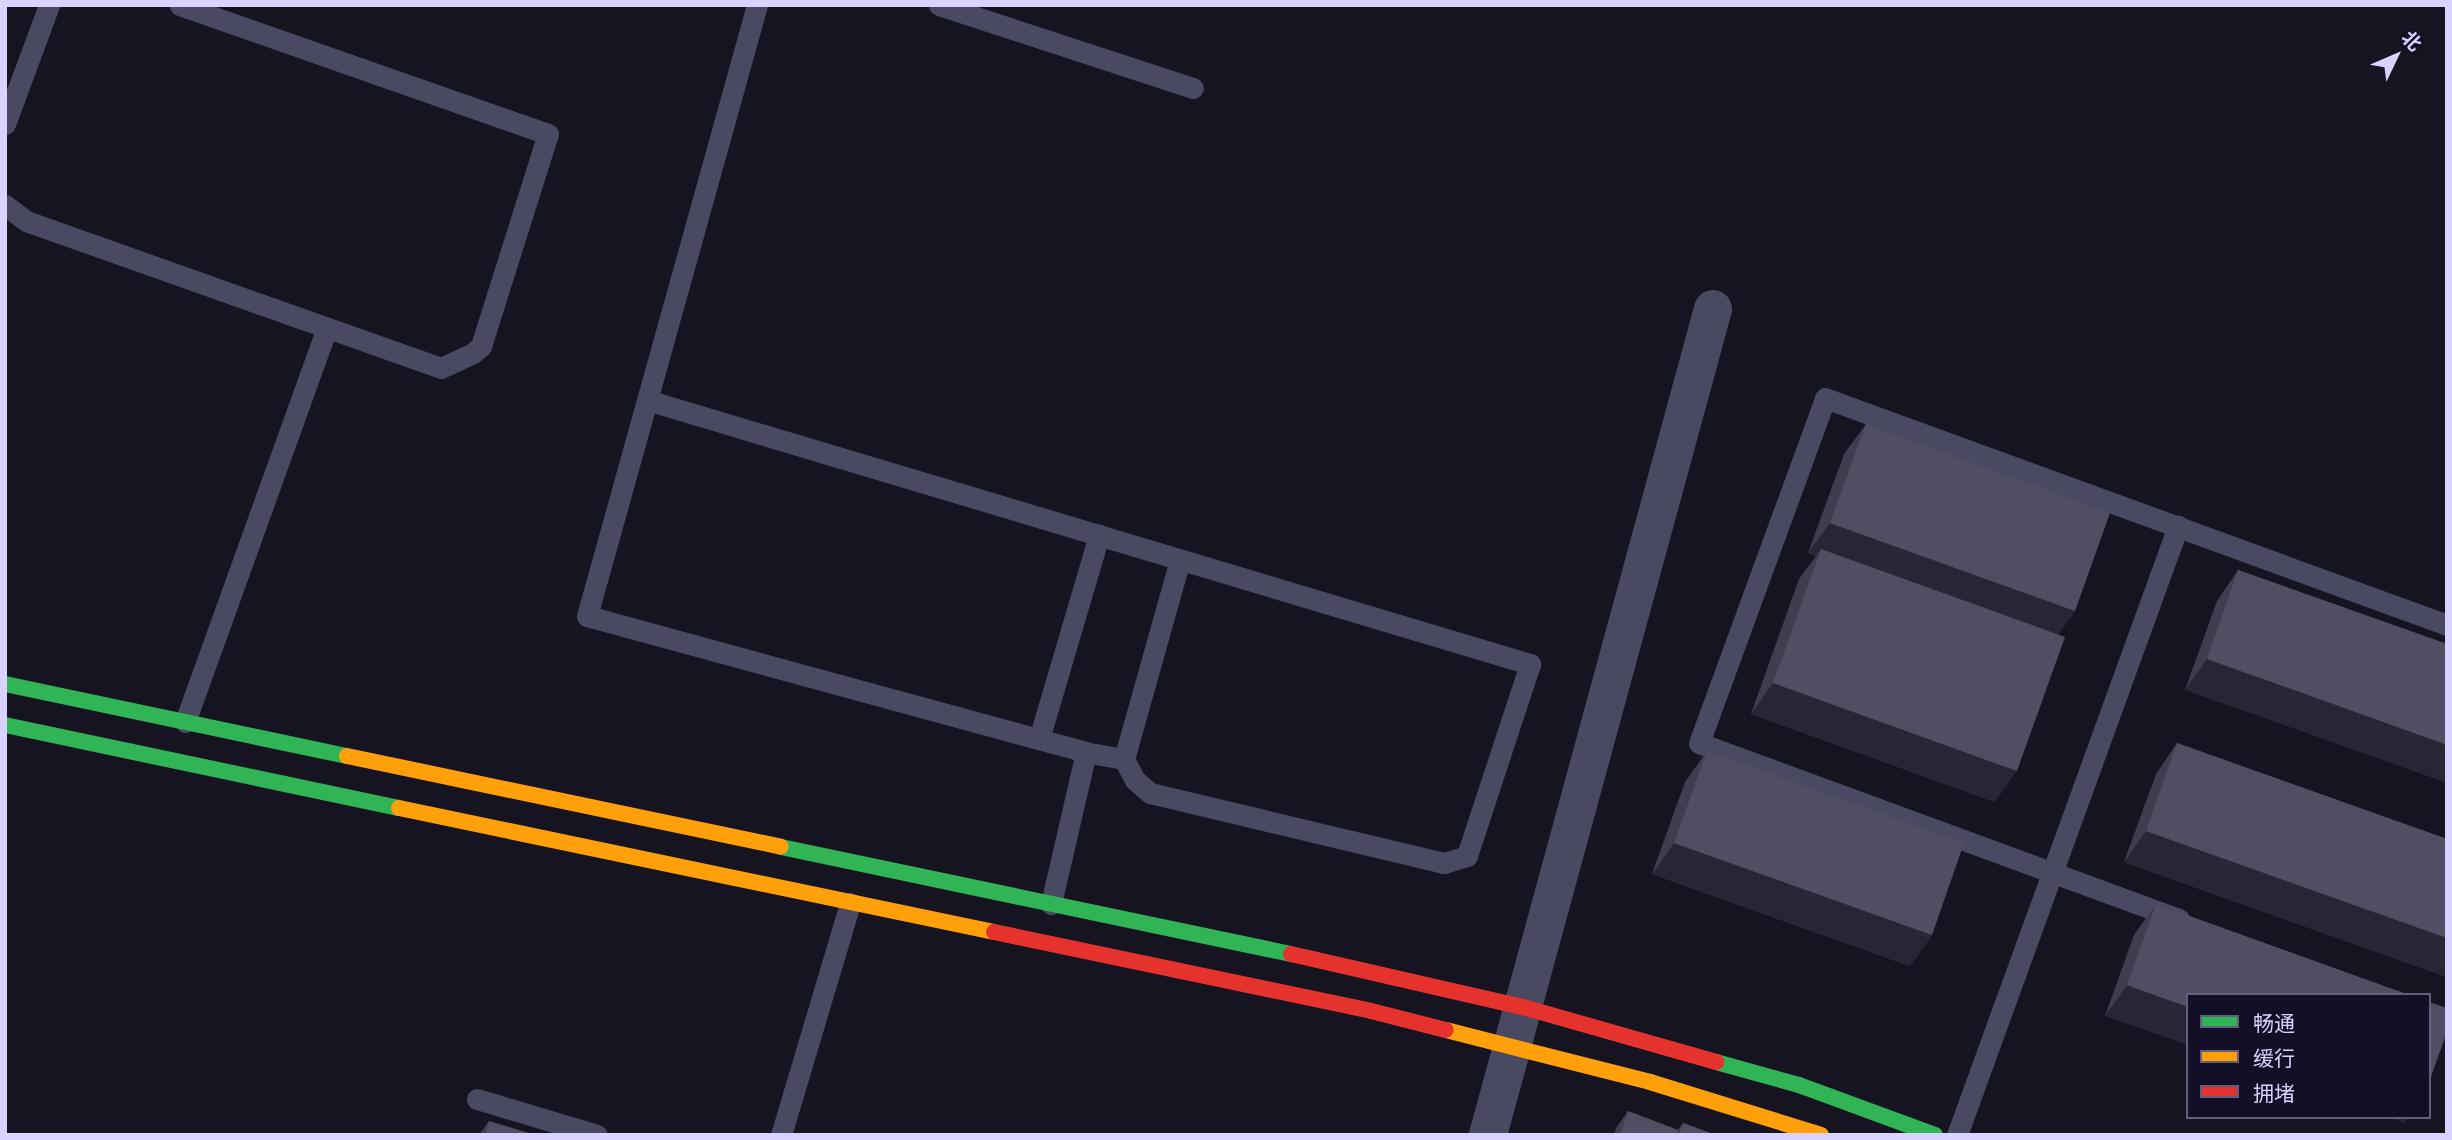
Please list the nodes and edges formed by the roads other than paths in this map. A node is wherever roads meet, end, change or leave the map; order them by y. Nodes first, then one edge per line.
1 (50, 5) edge
2 (180, 5) edge
3 (757, 5) edge
4 (939, 5) edge
5 (1193, 88) dead end
6 (5, 124) edge
7 (5, 205) edge
8 (1713, 309) dead end
9 (327, 328) junction
10 (647, 400) junction
11 (2178, 526) junction
12 (1099, 535) junction
13 (1180, 559) junction
14 (2447, 625) edge
15 (5, 684) edge
16 (185, 722) junction
17 (5, 725) edge
18 (1039, 739) junction
19 (1086, 752) junction
20 (1124, 759) junction
21 (2052, 872) junction
22 (849, 903) junction
23 (1051, 904) junction
24 (2193, 924) edge
25 (1523, 1007) junction
26 (1512, 1046) junction
27 (477, 1099) dead end
28 (597, 1135) edge
29 (781, 1135) edge
30 (1488, 1135) edge
31 (1821, 1135) edge
32 (1935, 1135) edge
33 (1957, 1135) edge

1 - 6 lane
2 - 9 lane
3 - 10 lane
4 - 5 lane
7 - 9 lane
8 - 25 street
9 - 16 lane
10 - 12 lane
10 - 18 lane
11 - 14 lane
11 - 21 lane
11 - 21 lane
12 - 13 lane
12 - 18 lane
13 - 20 lane
13 - 20 lane
15 - 16 street
16 - 23 street
17 - 22 street
18 - 19 lane
19 - 20 lane
19 - 23 lane
21 - 24 lane
21 - 33 lane
22 - 26 street
22 - 29 lane
23 - 25 street
25 - 26 street
25 - 32 street
26 - 30 street
26 - 31 street
27 - 28 lane

